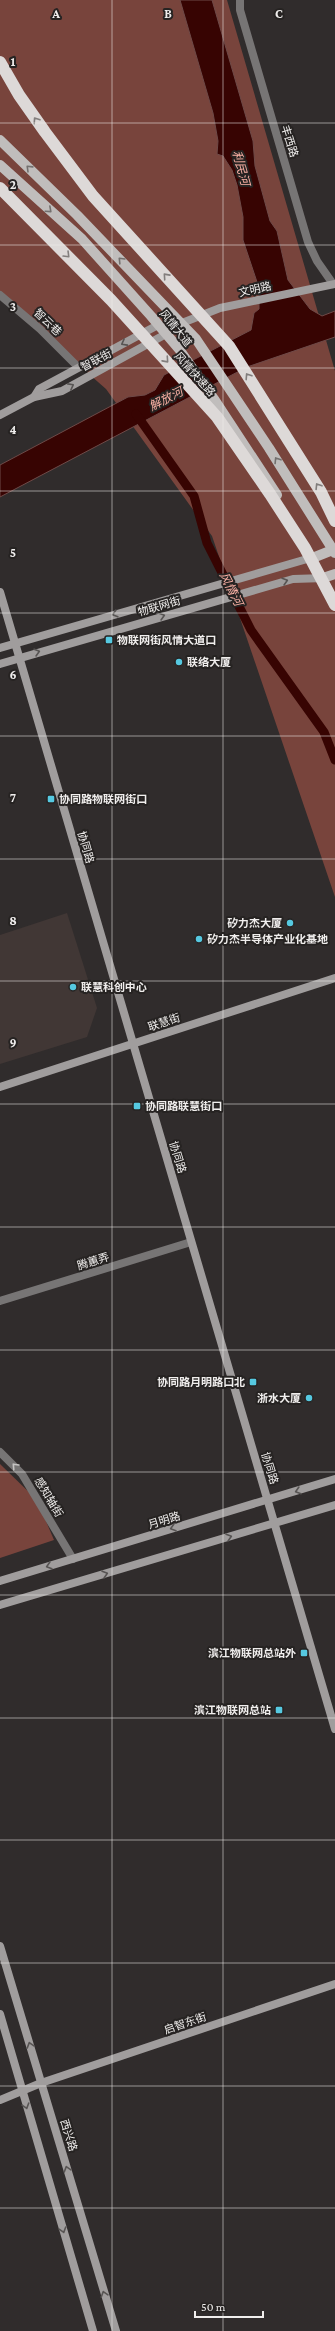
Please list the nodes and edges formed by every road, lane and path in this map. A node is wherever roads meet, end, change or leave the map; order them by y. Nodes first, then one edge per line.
1 (240, 0) edge
2 (0, 62) edge
3 (0, 140) edge
4 (0, 165) edge
5 (0, 188) edge
6 (334, 284) edge
7 (0, 295) edge
8 (182, 323) junction
9 (158, 325) junction
10 (166, 334) junction
11 (78, 368) junction
12 (34, 397) junction
13 (0, 415) edge
14 (335, 521) edge
15 (334, 551) edge
16 (315, 557) junction
17 (331, 576) edge
18 (0, 592) edge
19 (335, 595) edge
20 (335, 606) edge
21 (14, 643) junction
22 (0, 648) edge
23 (19, 658) junction
24 (0, 664) edge
25 (335, 978) edge
26 (132, 1044) junction
27 (0, 1087) edge
28 (192, 1242) junction
29 (0, 1301) edge
30 (0, 1452) edge
31 (335, 1479) edge
32 (268, 1500) junction
33 (335, 1505) edge
34 (274, 1524) junction
35 (73, 1558) junction
36 (0, 1581) edge
37 (0, 1605) edge
38 (335, 1728) edge
39 (0, 1946) edge
40 (335, 1984) edge
41 (0, 2014) edge
42 (41, 2083) junction
43 (22, 2092) junction
44 (0, 2100) edge
45 (93, 2331) edge
46 (116, 2331) edge

1 - 6 street, 丰西路
14 -> 2 highway
8 -> 3 main road, 风情大道
4 -> 9 main road, 风情大道
5 -> 20 highway, 风情快速路
6 - 8 street, 文明路
7 - 11 street, 智云巷
15 -> 8 main road, 风情大道
9 - 10 main road, 风情大道
9 -> 11 street, 智联街
12 -> 10 street, 智联街
10 - 16 main road, 风情大道
11 - 12 street, 智联街
12 - 13 street, 智联街
15 - 16 main road
16 - 17 main road, 风情大道
16 -> 21 street, 物联网街
17 - 19 main road, 风情大道
23 -> 17 street, 物联网街
18 - 21 street, 协同路
21 - 22 street, 物联网街
21 - 23 street, 协同路
23 - 24 street, 物联网街
23 - 26 street, 协同路
25 - 26 street, 联慧街
26 - 27 street, 联慧街
26 - 28 street, 协同路
28 - 29 street, 腾蕙弄
28 - 32 street, 协同路
35 -> 30 street, 感知轴街
31 -> 32 street, 月明路
32 - 34 street, 协同路
32 -> 35 street, 月明路
33 - 34 street
37 -> 34 street
34 - 38 street, 协同路
35 -> 36 street, 月明路
42 -> 39 street, 西兴路
40 - 42 street, 启智东街
41 - 43 street
42 - 43 street, 启智东街
46 -> 42 street, 西兴路
43 - 44 street, 启智东街
43 -> 45 street

